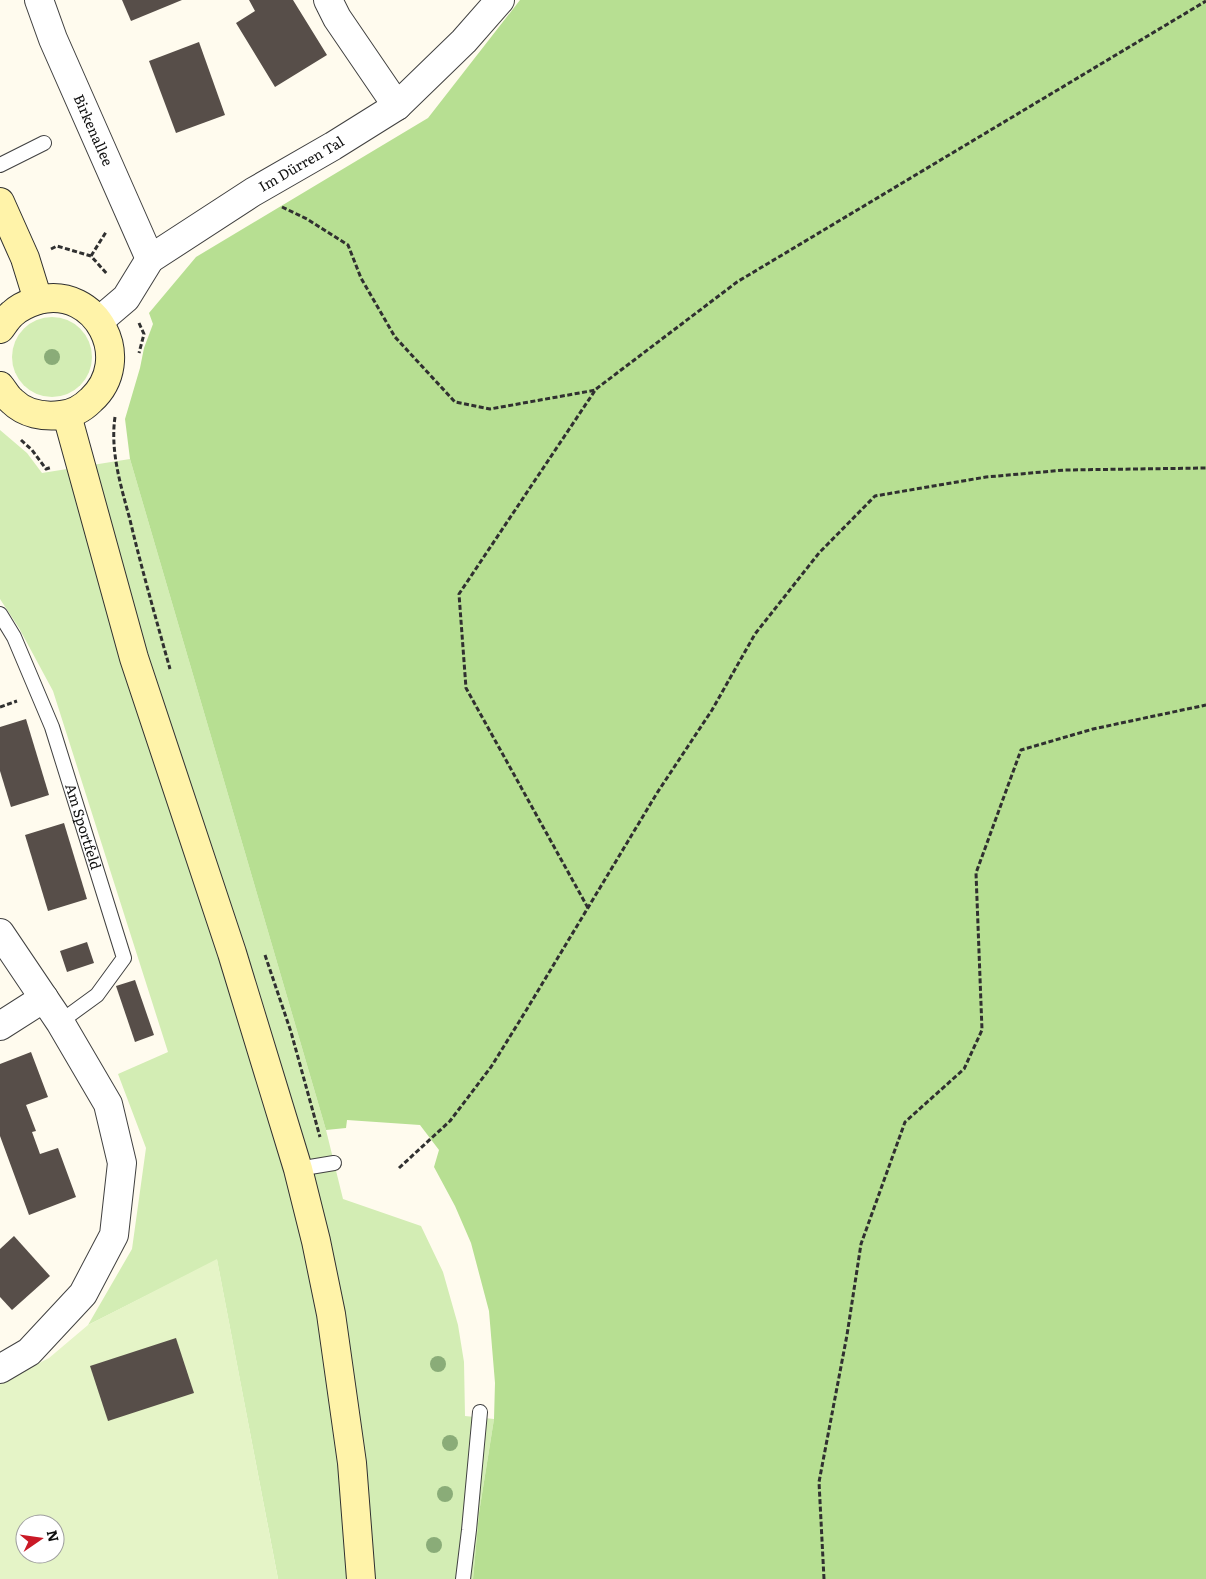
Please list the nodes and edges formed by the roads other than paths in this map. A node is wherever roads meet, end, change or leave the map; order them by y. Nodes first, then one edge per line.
1 (39, 0) edge
2 (328, 0) edge
3 (500, 0) edge
4 (397, 106) junction
5 (44, 144) dead end
6 (0, 165) edge
7 (0, 202) edge
8 (150, 259) junction
9 (38, 300) junction
10 (98, 321) junction
11 (0, 329) edge
12 (0, 386) edge
13 (66, 415) junction
14 (0, 614) edge
15 (0, 933) edge
16 (44, 998) junction
17 (60, 1022) junction
18 (0, 1026) edge
19 (334, 1163) dead end
20 (298, 1169) junction
21 (0, 1369) edge
22 (480, 1412) dead end
23 (361, 1579) edge
24 (462, 1579) edge

1 - 8 street, Birkenallee
2 - 4 street
3 - 4 street, Im Dürren Tal
4 - 8 street, Im Dürren Tal
5 - 6 lane
7 - 9 main road
8 - 10 street, Im Dürren Tal
9 - 10 main road
9 - 11 main road
10 - 13 main road
12 - 13 main road
13 - 20 main road
14 - 17 lane, Am Sportfeld
15 - 16 street
16 - 17 street
16 - 18 street
17 - 21 street
19 - 20 lane
20 - 23 main road
22 - 24 lane

